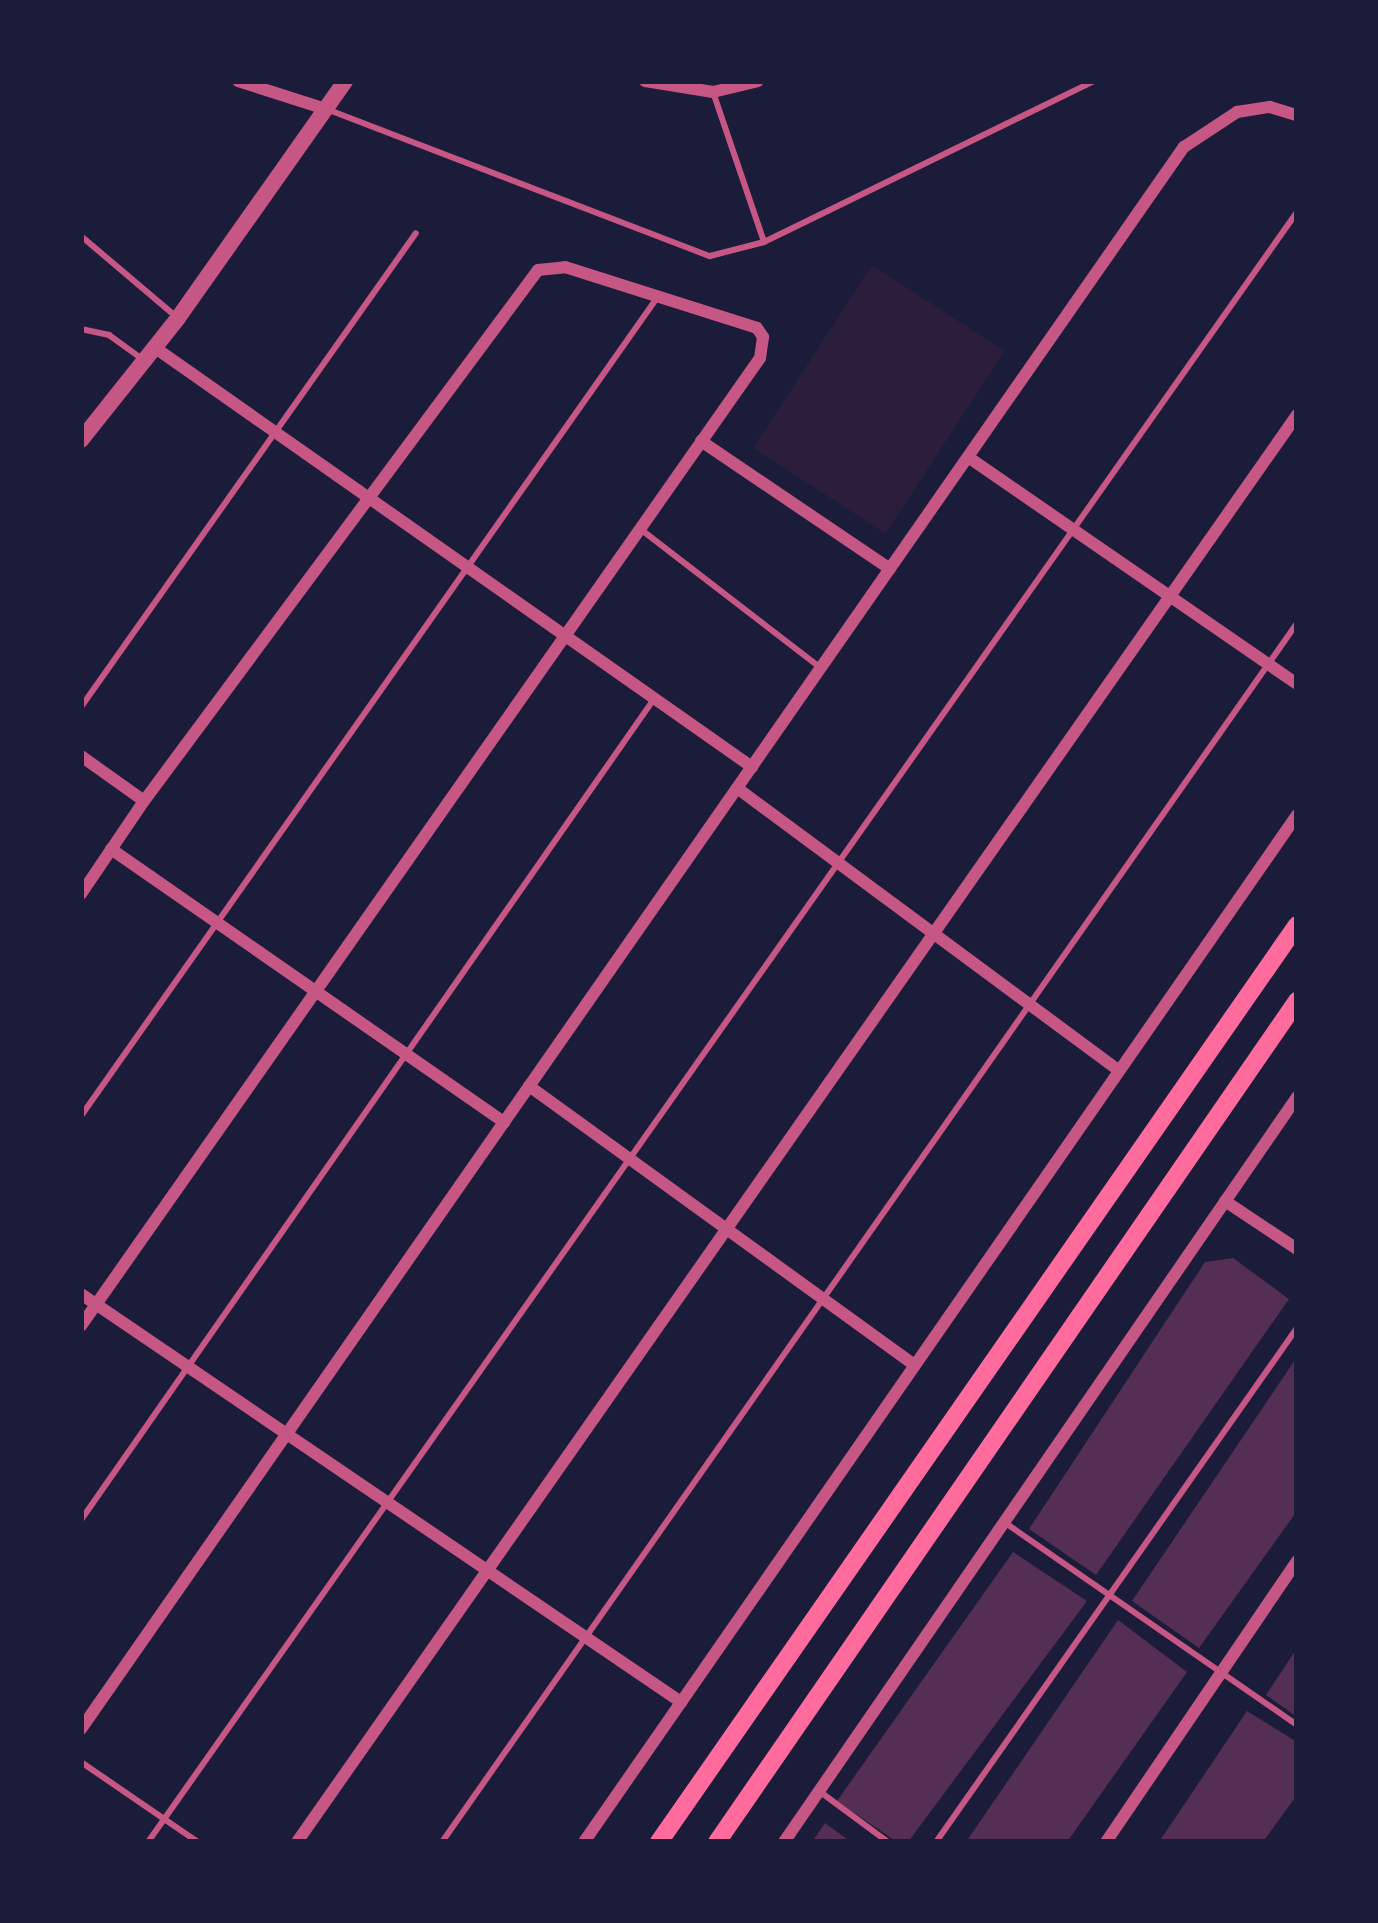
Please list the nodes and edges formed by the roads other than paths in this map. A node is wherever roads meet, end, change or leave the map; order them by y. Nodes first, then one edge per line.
1 (238, 81) edge
2 (345, 81) edge
3 (645, 81) edge
4 (758, 81) edge
5 (1094, 81) edge
6 (686, 85) edge
7 (713, 92) junction
8 (326, 109) junction
9 (1297, 115) edge
10 (1297, 212) edge
11 (416, 233) dead end
12 (81, 236) edge
13 (764, 242) junction
14 (659, 295) junction
15 (178, 318) junction
16 (81, 328) edge
17 (149, 353) junction
18 (1297, 416) edge
19 (274, 432) junction
20 (81, 440) edge
21 (701, 441) junction
22 (968, 457) junction
23 (369, 500) junction
24 (639, 528) junction
25 (1073, 530) junction
26 (467, 568) junction
27 (890, 569) junction
28 (1170, 597) junction
29 (1297, 623) edge
30 (564, 636) junction
31 (1268, 664) junction
32 (821, 668) junction
33 (1297, 684) edge
34 (654, 698) junction
35 (81, 707) edge
36 (81, 756) edge
37 (752, 767) junction
38 (737, 788) junction
39 (144, 801) junction
40 (1297, 815) edge
41 (111, 849) junction
42 (838, 862) junction
43 (81, 894) edge
44 (217, 922) junction
45 (1297, 925) edge
46 (934, 934) junction
47 (316, 991) junction
48 (1297, 1001) edge
49 (1029, 1004) junction
50 (407, 1054) junction
51 (1119, 1071) junction
52 (530, 1086) junction
53 (1297, 1096) edge
54 (81, 1116) edge
55 (504, 1122) junction
56 (629, 1158) junction
57 (1225, 1201) junction
58 (727, 1228) junction
59 (1297, 1250) edge
60 (81, 1294) edge
61 (823, 1298) junction
62 (96, 1304) junction
63 (81, 1326) edge
64 (1297, 1328) edge
65 (915, 1365) junction
66 (188, 1367) junction
67 (286, 1434) junction
68 (387, 1502) junction
69 (81, 1520) edge
70 (1004, 1522) junction
71 (1297, 1561) edge
72 (488, 1570) junction
73 (1109, 1595) junction
74 (586, 1637) junction
75 (1221, 1672) junction
76 (681, 1702) junction
77 (1297, 1725) edge
78 (81, 1729) edge
79 (81, 1762) edge
80 (818, 1792) junction
81 (164, 1819) junction
82 (148, 1842) edge
83 (198, 1842) edge
84 (297, 1842) edge
85 (442, 1842) edge
86 (584, 1842) edge
87 (659, 1842) edge
88 (717, 1842) edge
89 (784, 1842) edge
90 (888, 1842) edge
91 (936, 1842) edge
92 (1106, 1842) edge

1 - 8 street
2 - 8 street
3 - 6 street
4 - 7 street
5 - 13 lane
6 - 7 street
7 - 13 lane
8 - 13 lane
8 - 15 street
9 - 22 street
10 - 25 lane
11 - 19 lane
12 - 15 lane
14 - 21 street
14 - 23 street
14 - 26 lane
15 - 17 street
16 - 17 lane
17 - 19 street
17 - 20 street
18 - 28 street
19 - 23 street
19 - 35 lane
21 - 24 street
21 - 27 street
22 - 25 street
22 - 27 street
23 - 26 street
23 - 39 street
24 - 30 street
24 - 32 lane
25 - 28 street
25 - 42 lane
26 - 30 street
26 - 44 lane
27 - 32 street
28 - 31 street
28 - 46 street
29 - 31 lane
30 - 34 street
30 - 47 street
31 - 33 street
31 - 49 lane
32 - 37 street
34 - 37 street
34 - 50 lane
36 - 39 street
37 - 38 street
38 - 42 street
38 - 52 street
39 - 41 street
40 - 51 street
41 - 43 street
41 - 44 street
42 - 46 street
42 - 56 lane
44 - 47 street
44 - 54 lane
45 - 87 main road
46 - 49 street
46 - 58 street
47 - 50 street
47 - 62 street
48 - 88 main road
49 - 51 street
49 - 61 lane
50 - 55 street
50 - 66 lane
51 - 65 street
52 - 55 street
52 - 56 street
53 - 57 street
55 - 67 street
56 - 58 street
56 - 68 lane
57 - 59 street
57 - 70 street
58 - 61 street
58 - 72 street
60 - 62 street
61 - 65 street
61 - 74 lane
62 - 63 street
62 - 66 street
64 - 73 lane
65 - 76 street
66 - 67 street
66 - 69 lane
67 - 68 street
67 - 78 street
68 - 72 street
68 - 81 lane
70 - 73 lane
70 - 80 street
71 - 75 street
72 - 74 street
72 - 84 street
73 - 75 lane
73 - 91 lane
74 - 76 street
74 - 85 lane
75 - 77 lane
75 - 92 street
76 - 86 street
79 - 81 lane
80 - 89 street
80 - 90 lane
81 - 82 lane
81 - 83 lane

